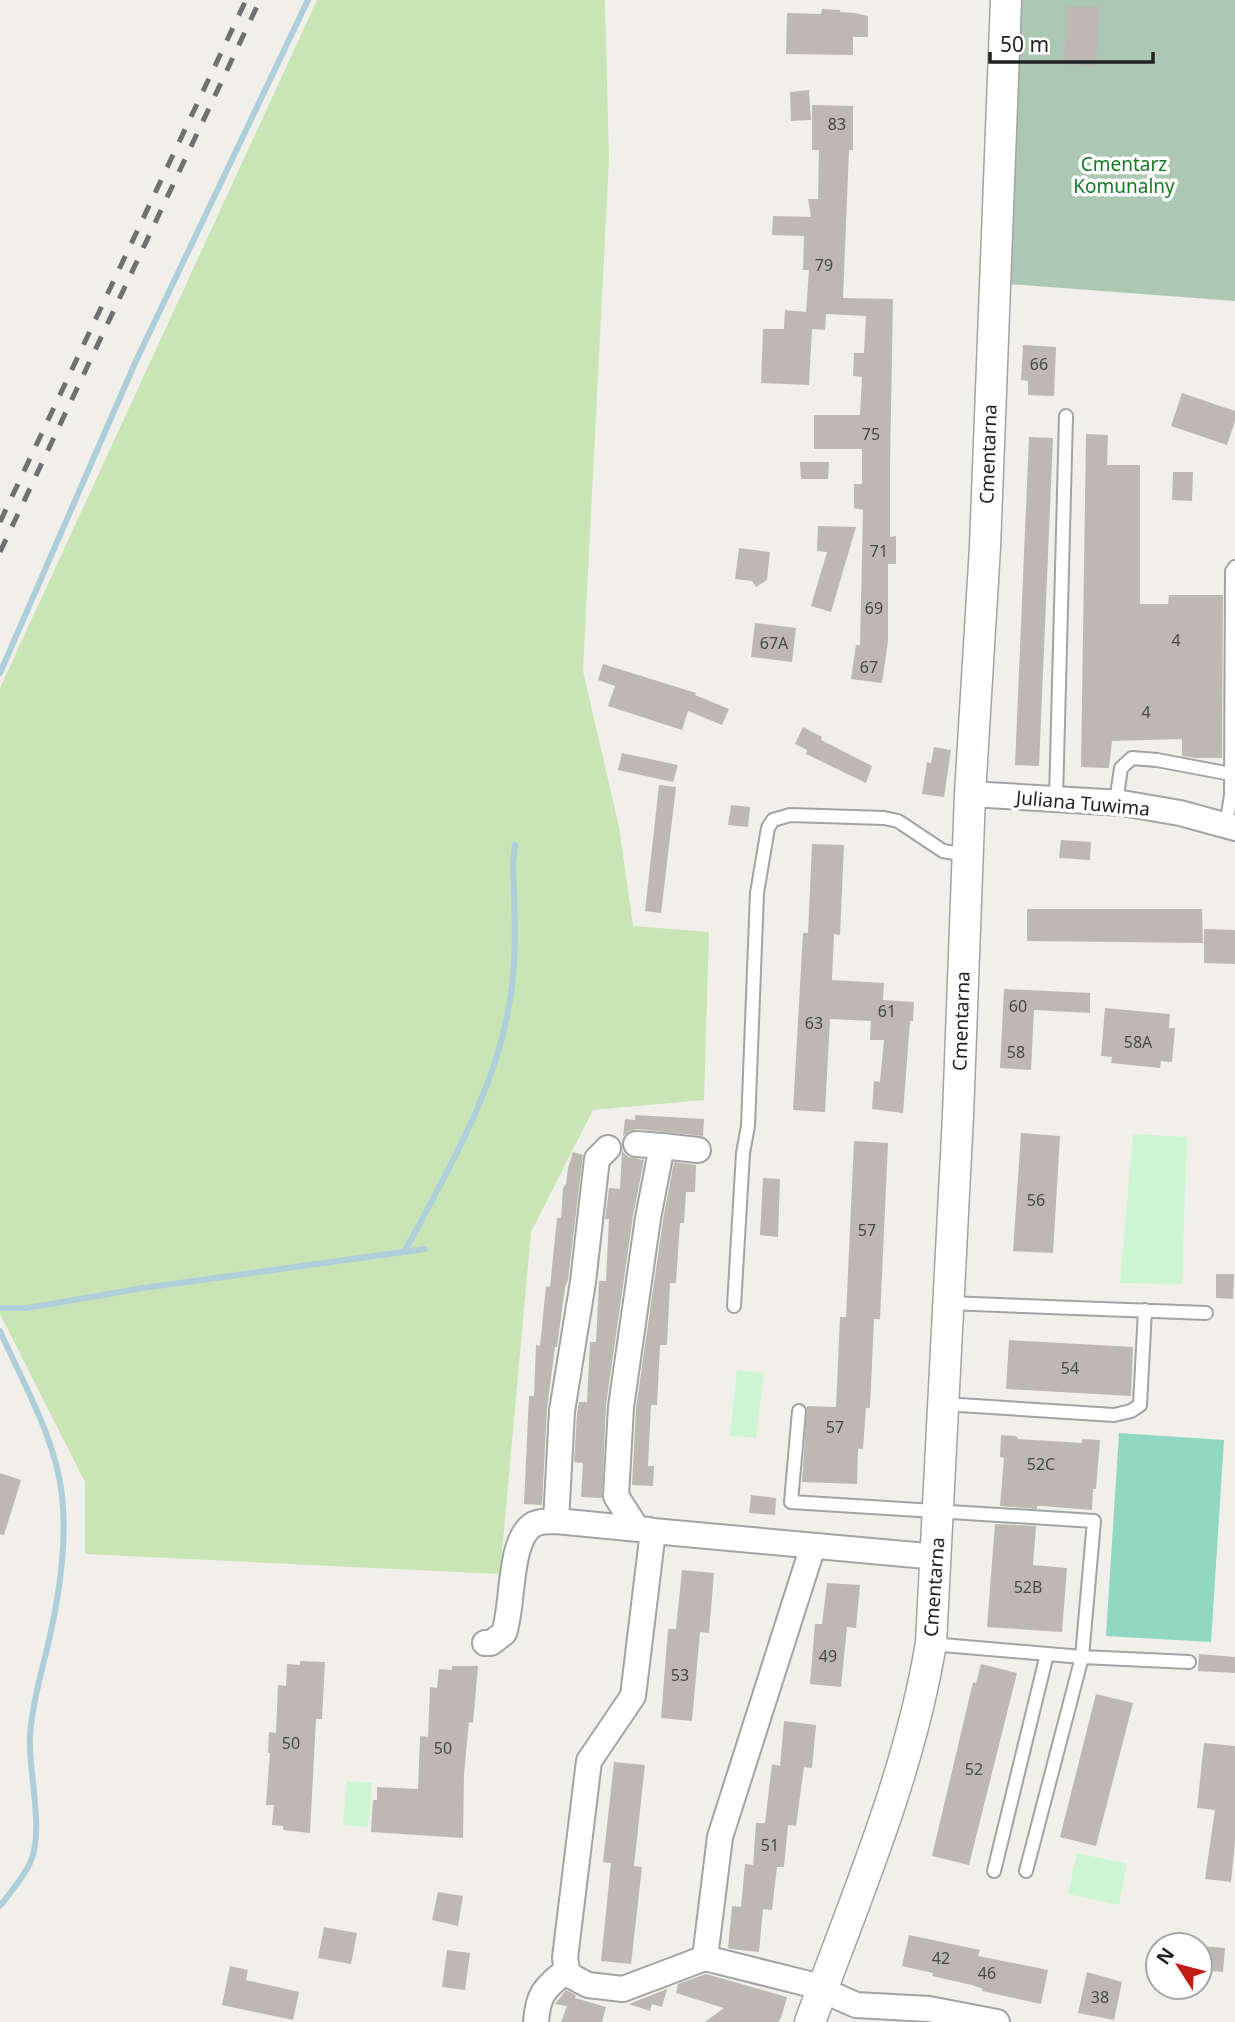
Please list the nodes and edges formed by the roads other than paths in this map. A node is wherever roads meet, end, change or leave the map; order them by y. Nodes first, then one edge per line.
1 (1006, 0) edge
2 (1066, 416) dead end
3 (1235, 566) edge
4 (1231, 774) junction
5 (971, 794) junction
6 (1056, 799) junction
7 (1116, 802) junction
8 (1230, 827) edge
9 (968, 855) junction
10 (636, 1144) dead end
11 (662, 1146) junction
12 (608, 1148) dead end
13 (698, 1150) dead end
14 (948, 1303) junction
15 (734, 1306) dead end
16 (1145, 1310) junction
17 (1206, 1312) dead end
18 (944, 1404) junction
19 (799, 1411) dead end
20 (938, 1510) junction
21 (556, 1521) junction
22 (645, 1530) junction
23 (813, 1546) junction
24 (937, 1557) junction
25 (485, 1643) dead end
26 (931, 1643) junction
27 (1047, 1654) junction
28 (1082, 1657) junction
29 (1189, 1662) dead end
30 (994, 1871) dead end
31 (1026, 1871) dead end
32 (705, 1958) junction
33 (566, 1970) junction
34 (821, 1990) junction
35 (536, 2022) edge
36 (810, 2022) edge
37 (997, 2022) edge

1 - 5 street, Cmentarna
2 - 6 lane
3 - 4 lane
4 - 7 lane
4 - 8 lane
5 - 6 street, Juliana Tuwima
5 - 9 street, Cmentarna
6 - 7 street, Juliana Tuwima
7 - 8 street, Juliana Tuwima
9 - 14 street, Cmentarna
9 - 15 lane
10 - 11 street
11 - 13 street
11 - 22 street
12 - 21 street
14 - 16 lane
14 - 18 street, Cmentarna
16 - 17 lane
16 - 18 lane
18 - 20 street, Cmentarna
19 - 20 lane
20 - 24 street, Cmentarna
20 - 28 lane
21 - 22 street
21 - 25 street
22 - 23 street
22 - 33 street
23 - 24 street
23 - 32 street
24 - 26 street, Cmentarna
26 - 27 lane
26 - 34 street, Cmentarna
27 - 28 lane
27 - 30 lane
28 - 29 lane
28 - 31 lane
32 - 33 street
32 - 34 street
33 - 35 street
34 - 36 street, Cmentarna
34 - 37 street

